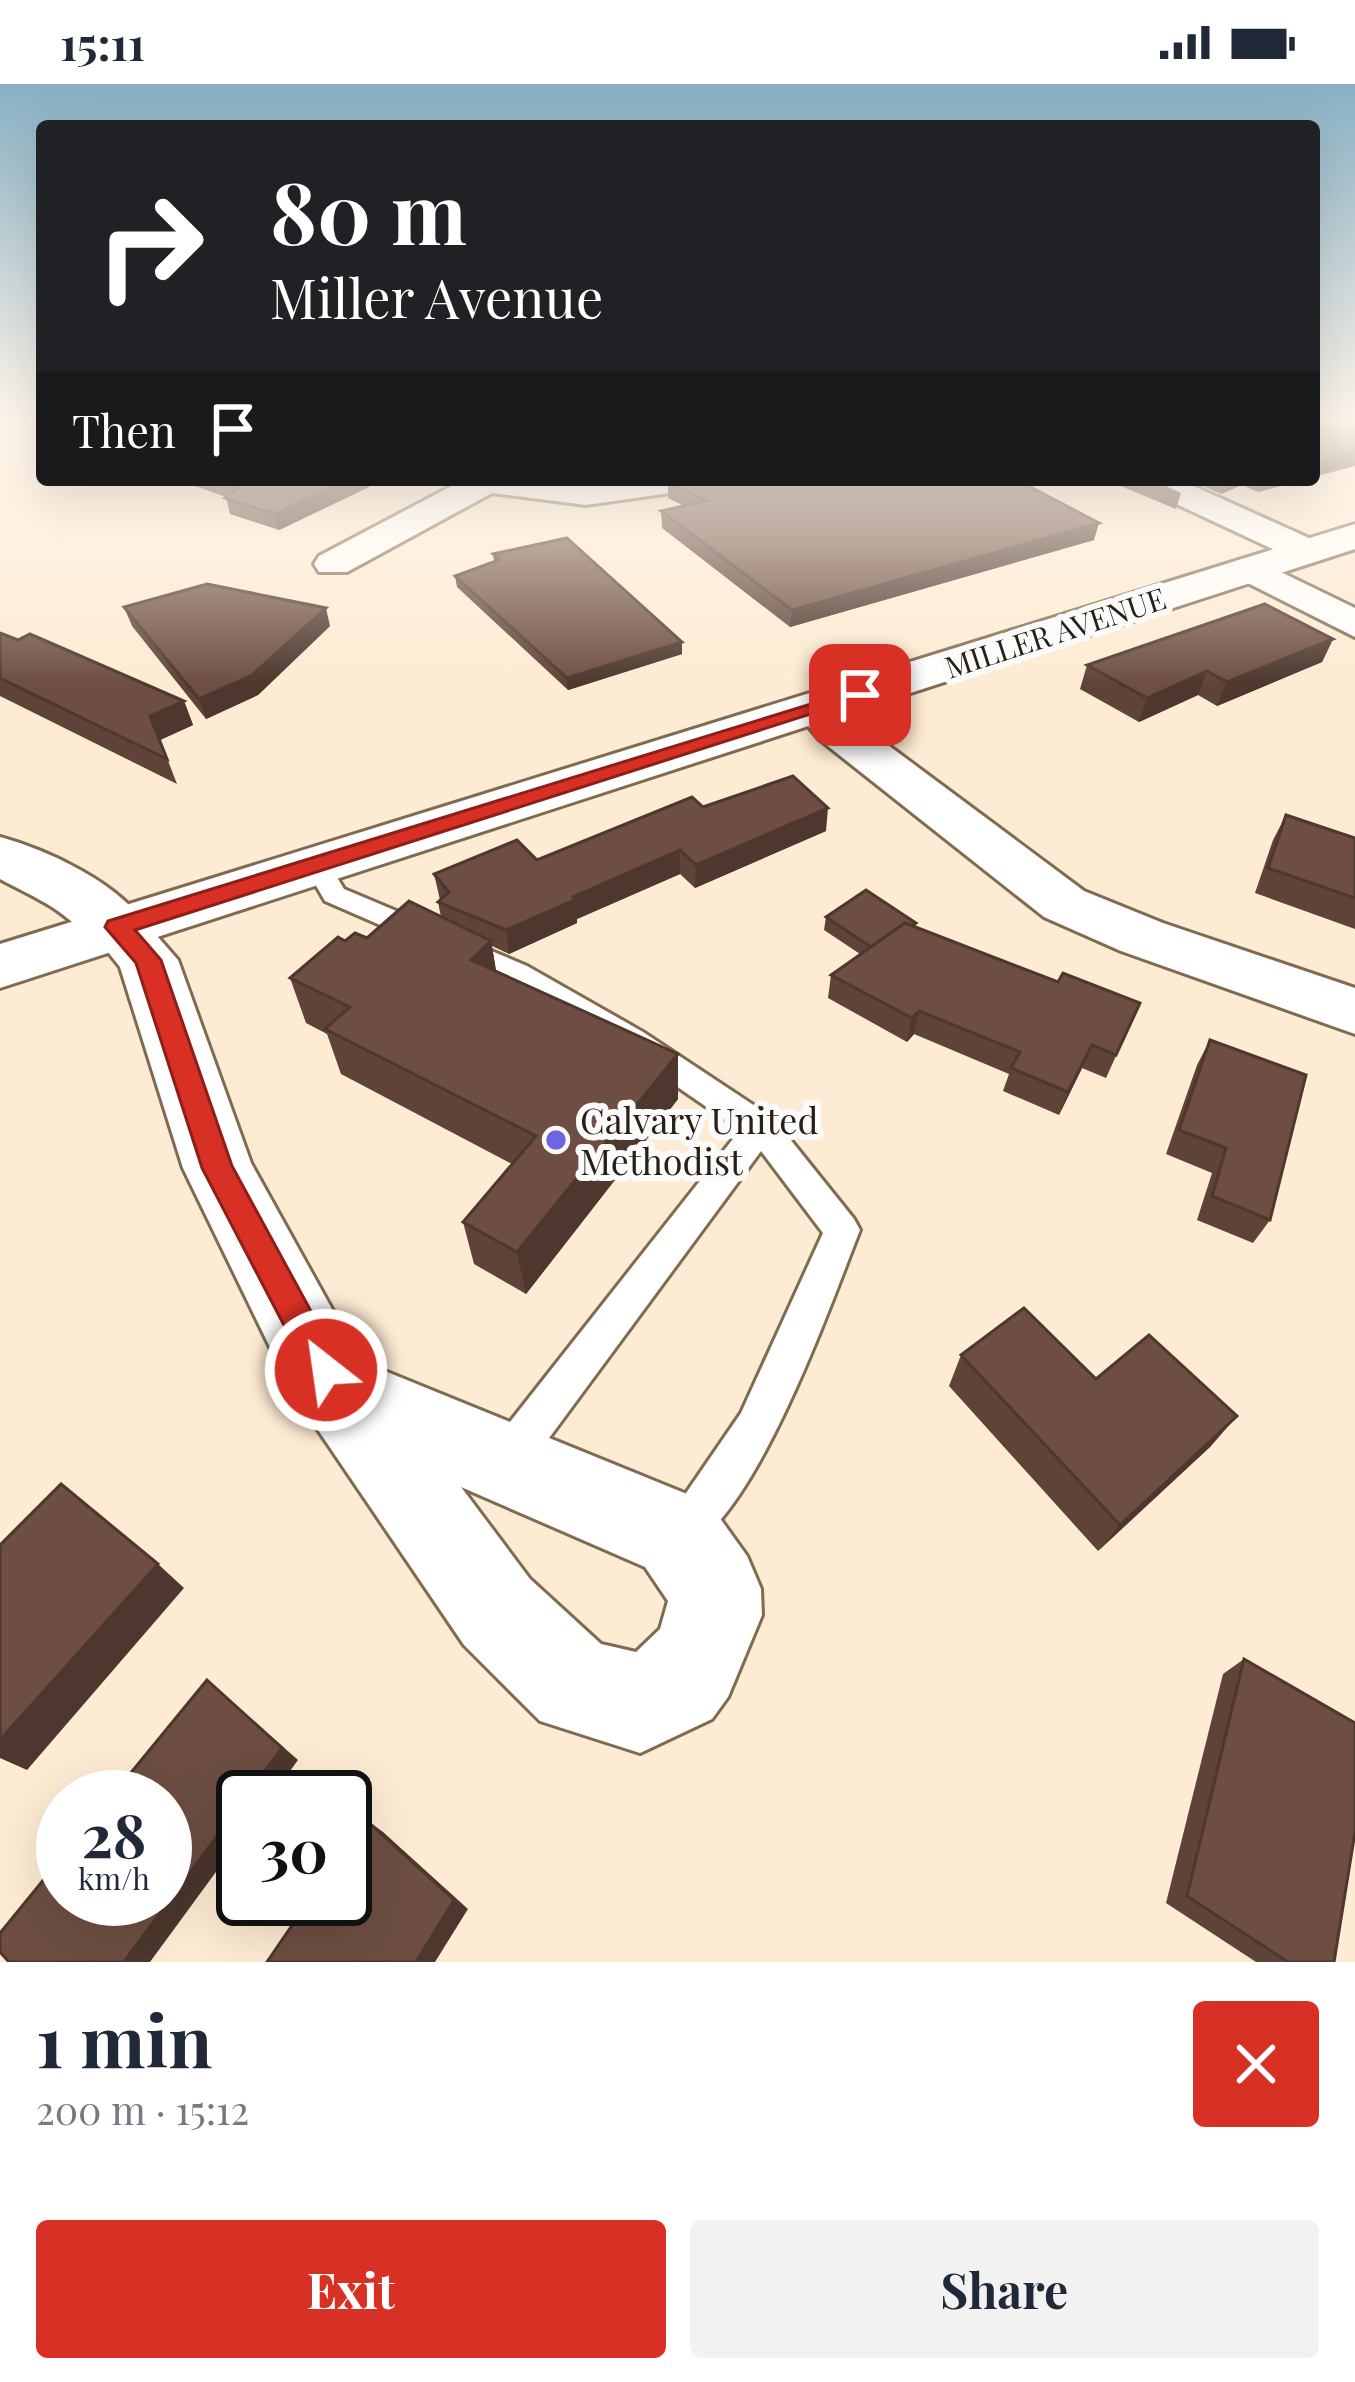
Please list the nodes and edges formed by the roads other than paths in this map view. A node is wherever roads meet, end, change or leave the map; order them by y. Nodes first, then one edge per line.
1 (432, 510) edge
2 (1217, 510) edge
3 (1355, 536) edge
4 (1307, 551) junction
5 (333, 564) dead end
6 (1250, 569) junction
7 (1355, 624) edge
8 (817, 710) junction
9 (0, 855) edge
10 (317, 865) junction
11 (117, 927) junction
12 (0, 966) edge
13 (1355, 1011) edge
14 (761, 1127) junction
15 (341, 1393) junction
16 (503, 1464) junction
17 (677, 1535) junction

1 - 5 street
2 - 4 street
3 - 4 main road, MILLER AVENUE
4 - 6 main road, MILLER AVENUE
6 - 7 street
6 - 8 main road, MILLER AVENUE
8 - 10 main road, MILLER AVENUE
8 - 13 street
9 - 11 main road
10 - 11 main road, MILLER AVENUE
10 - 14 lane
11 - 12 main road, MILLER AVENUE
11 - 15 street
14 - 16 lane
14 - 17 lane
15 - 16 street
15 - 17 street
16 - 17 street

